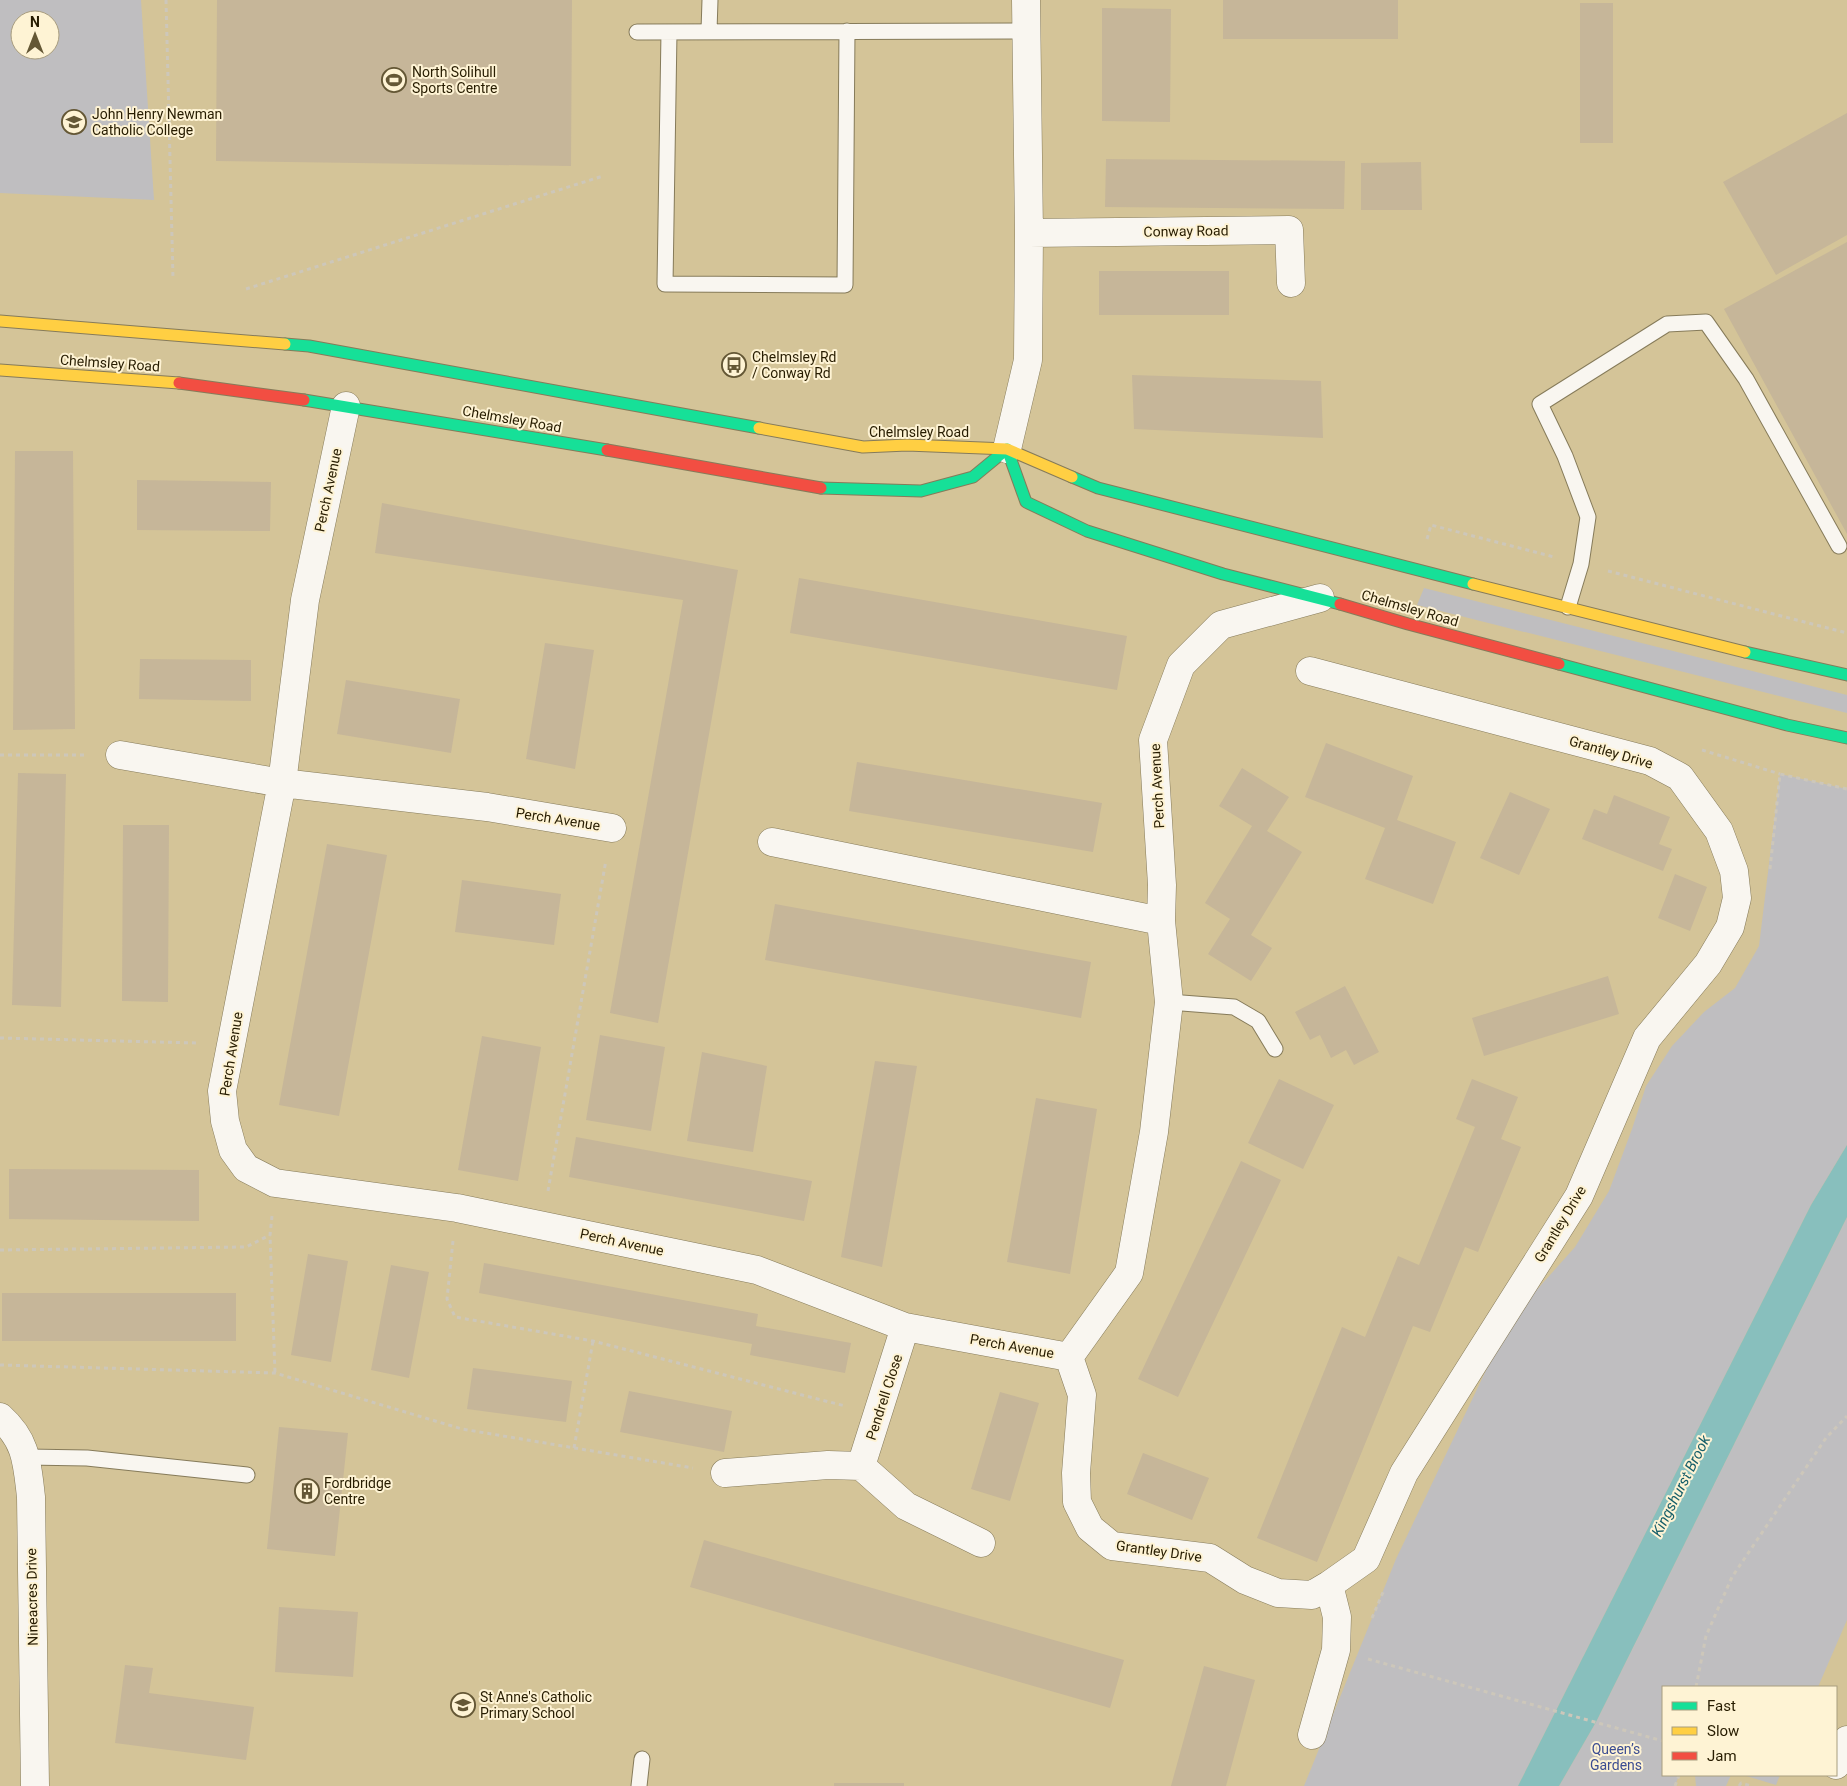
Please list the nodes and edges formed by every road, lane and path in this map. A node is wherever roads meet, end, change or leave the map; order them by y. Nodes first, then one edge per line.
1 (166, 0) edge
2 (710, 0) edge
3 (1026, 0) edge
4 (709, 31) junction
5 (847, 31) junction
6 (1027, 31) junction
7 (637, 32) dead end
8 (668, 32) junction
9 (603, 176) dead end
10 (1030, 233) junction
11 (173, 278) dead end
12 (1291, 283) dead end
13 (246, 289) dead end
14 (0, 321) edge
15 (0, 370) edge
16 (346, 406) junction
17 (1007, 449) junction
18 (1838, 546) dead end
19 (1320, 598) junction
20 (1568, 607) junction
21 (1310, 671) dead end
22 (1847, 675) edge
23 (1847, 738) edge
24 (0, 755) edge
25 (120, 755) joint
26 (282, 783) junction
27 (612, 828) joint
28 (772, 842) dead end
29 (1161, 921) junction
30 (1169, 1002) junction
31 (0, 1038) edge
32 (232, 1044) junction
33 (1275, 1049) dead end
34 (275, 1183) junction
35 (457, 1208) junction
36 (542, 1225) junction
37 (270, 1235) junction
38 (0, 1250) edge
39 (905, 1327) junction
40 (592, 1341) junction
41 (1069, 1357) junction
42 (0, 1364) edge
43 (275, 1373) junction
44 (879, 1415) junction
45 (1847, 1416) edge
46 (0, 1417) edge
47 (574, 1448) junction
48 (26, 1457) junction
49 (861, 1466) junction
50 (726, 1473) joint
51 (247, 1475) dead end
52 (981, 1543) dead end
53 (1329, 1585) junction
54 (1336, 1650) junction
55 (1696, 1686) edge
56 (1312, 1735) dead end
57 (1847, 1740) edge
58 (1662, 1741) edge
59 (642, 1759) dead end
60 (1837, 1763) edge
61 (35, 1786) edge
62 (639, 1786) edge
63 (1739, 1786) edge
64 (1751, 1786) edge

1 - 11 path
2 - 4 lane
3 - 6 street
4 - 5 lane
4 - 8 lane
5 - 6 lane
5 - 8 lane
6 - 10 street
7 - 8 lane
9 - 13 path
10 - 12 street, Conway Road
10 - 17 street
14 - 17 street, Chelmsley Road
15 - 16 street, Chelmsley Road
16 - 17 street, Chelmsley Road
16 - 26 street, Perch Avenue
17 - 19 street, Chelmsley Road
17 - 20 street, Chelmsley Road
18 - 20 lane
19 - 23 street, Chelmsley Road
19 - 29 street, Perch Avenue
20 - 22 street, Chelmsley Road
21 - 53 street, Grantley Drive
24 - 25 path
25 - 26 street, Perch Avenue
26 - 27 street, Perch Avenue
26 - 32 street, Perch Avenue
27 - 36 path, Perch Avenue
28 - 29 street
29 - 30 street, Perch Avenue
30 - 33 lane
30 - 41 street, Perch Avenue
31 - 32 path
32 - 34 street, Perch Avenue
34 - 35 street, Perch Avenue
34 - 37 path
35 - 36 street, Perch Avenue
35 - 40 path
36 - 39 street, Perch Avenue
37 - 38 path
37 - 43 path
39 - 41 street, Perch Avenue
39 - 44 street, Pendrell Close
40 - 44 path
40 - 47 path
41 - 53 street, Grantley Drive
42 - 43 path
43 - 47 path
44 - 49 street, Pendrell Close
45 - 55 path
46 - 48 street, Nineacres Drive
47 - 50 path
48 - 51 lane
48 - 61 street, Nineacres Drive
49 - 50 street
49 - 52 street
53 - 54 street
54 - 56 street
54 - 58 path
57 - 60 street
59 - 62 lane
63 - 64 path

